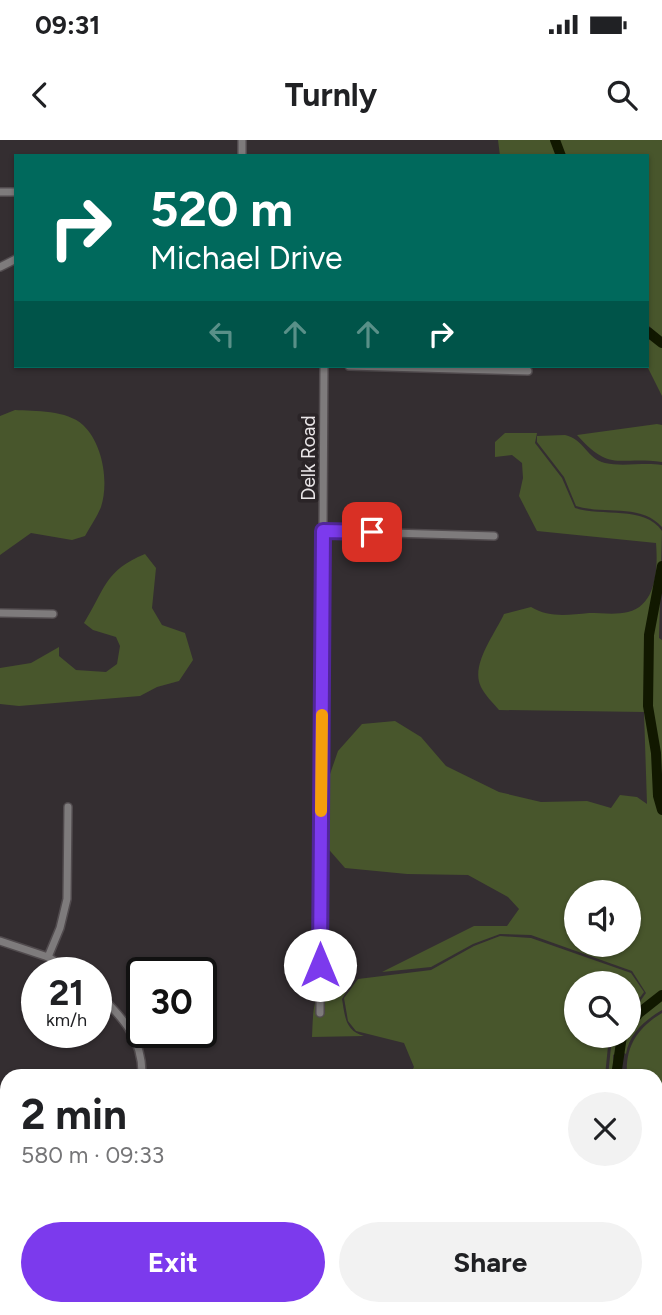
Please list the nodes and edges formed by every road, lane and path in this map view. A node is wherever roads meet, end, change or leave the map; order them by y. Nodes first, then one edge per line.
1 (324, 368) edge
2 (421, 368) edge
3 (528, 371) dead end
4 (323, 531) junction
5 (494, 536) dead end
6 (0, 613) edge
7 (53, 614) dead end
8 (68, 807) dead end
9 (0, 941) edge
10 (48, 957) joint
11 (112, 1008) edge
12 (320, 1013) dead end
13 (141, 1069) edge

1 - 4 street, Delk Road
2 - 3 street
4 - 5 street
4 - 12 street, Delk Road
6 - 7 street
8 - 10 street
9 - 10 street
11 - 13 street

